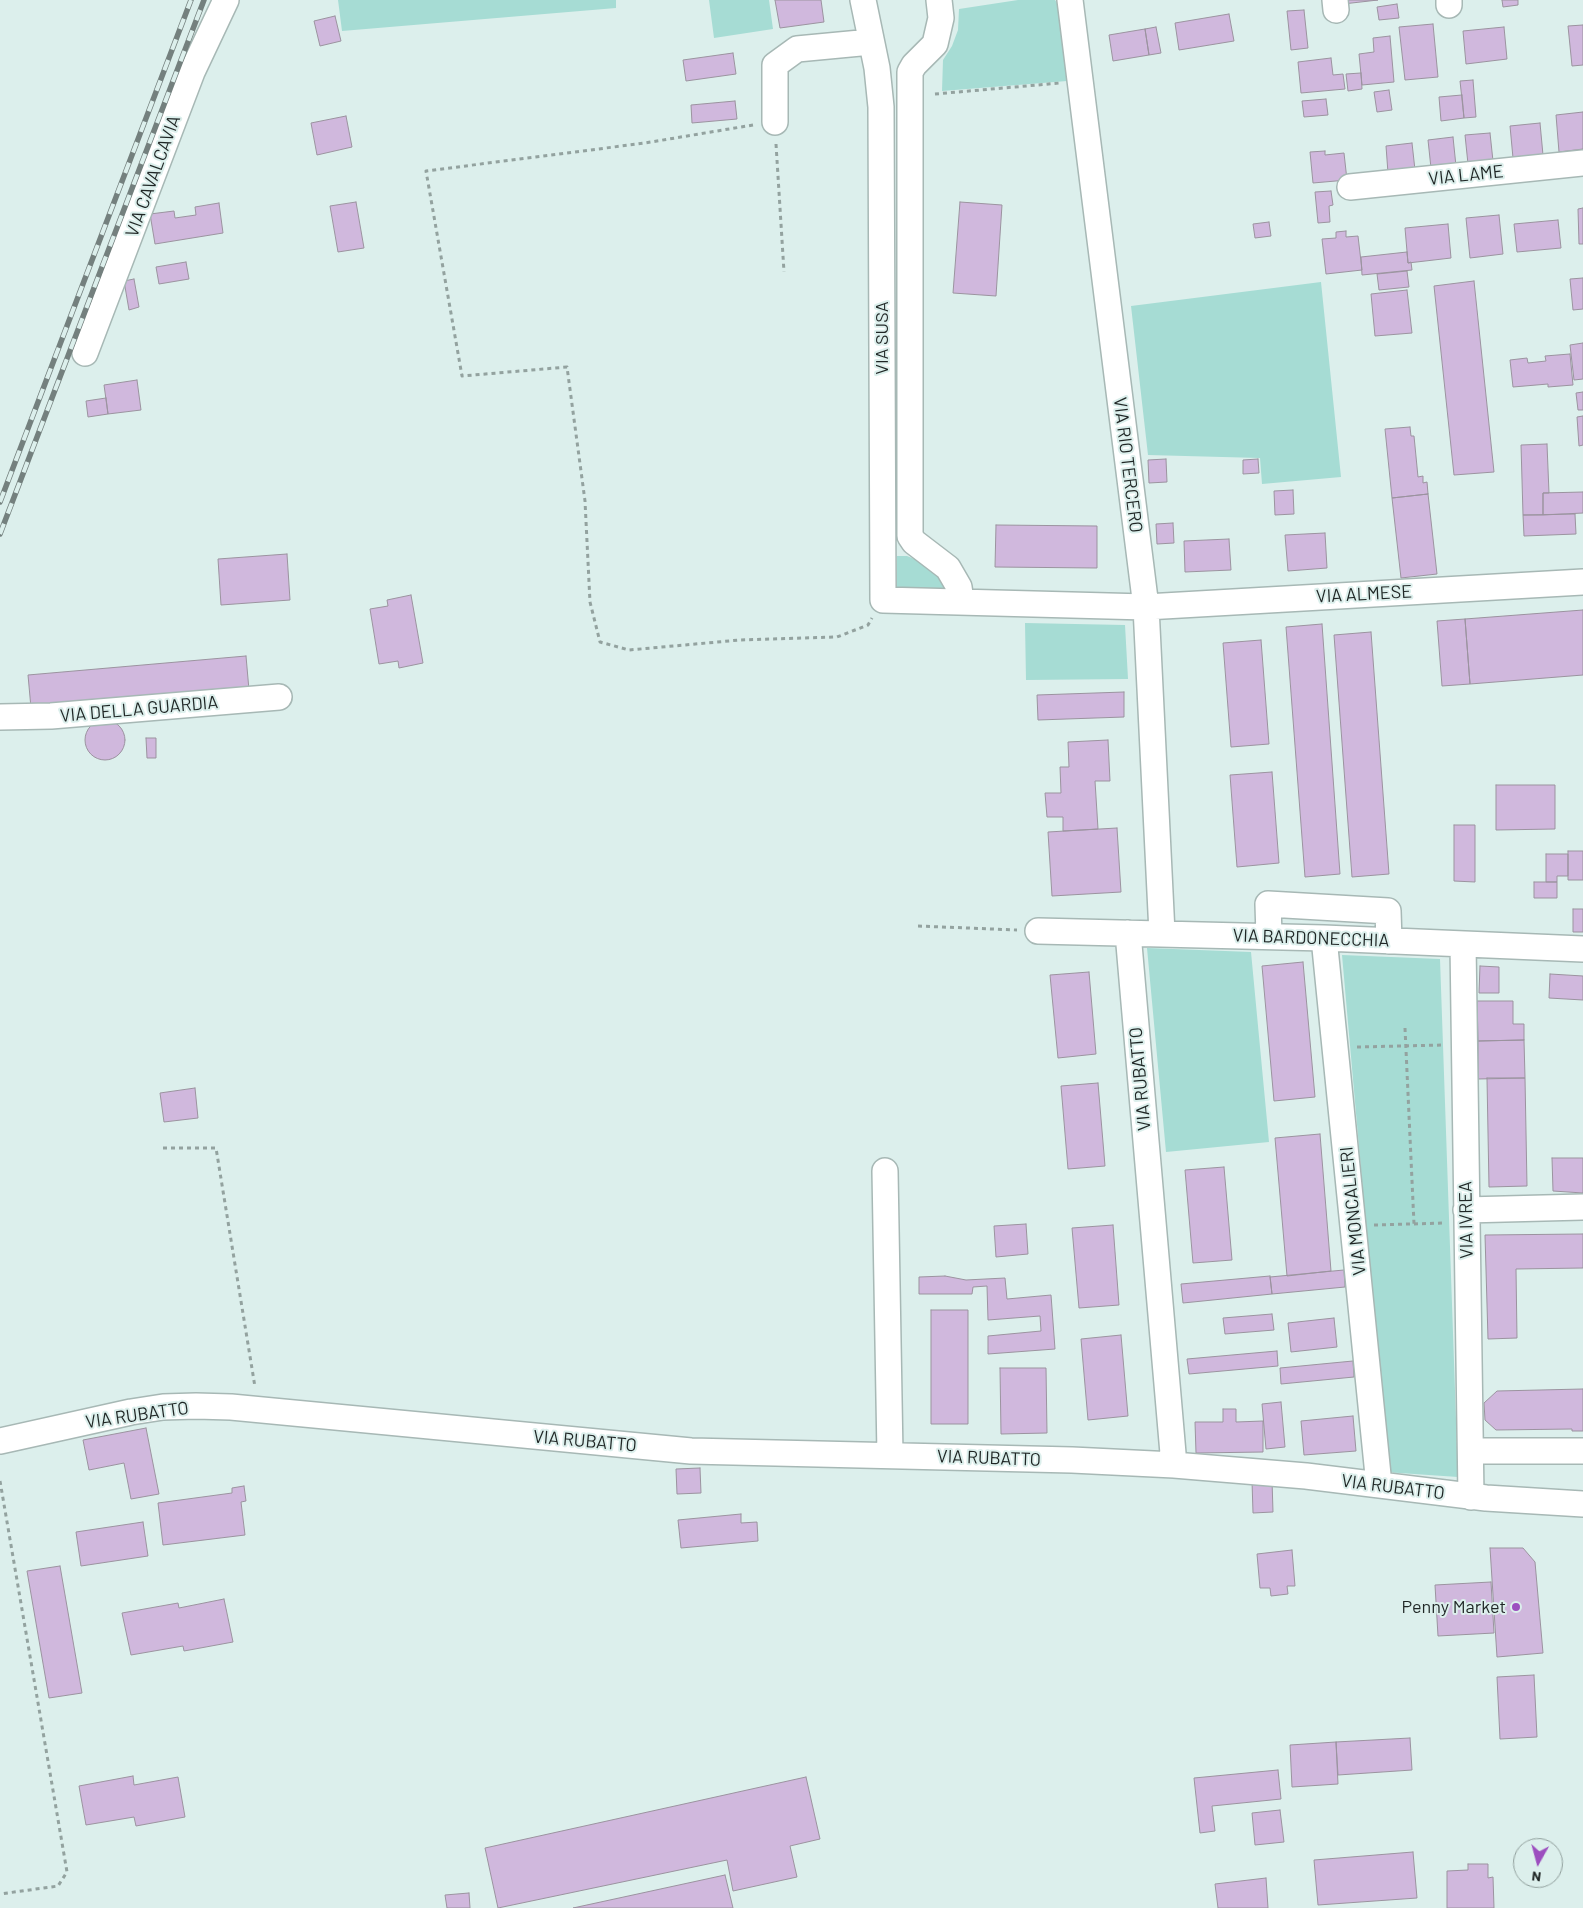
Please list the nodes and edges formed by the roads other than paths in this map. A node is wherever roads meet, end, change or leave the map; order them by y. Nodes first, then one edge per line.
1 (226, 0) edge
2 (864, 0) edge
3 (939, 0) edge
4 (1070, 0) edge
5 (872, 42) junction
6 (775, 122) road end
7 (1583, 163) edge
8 (1350, 187) dead end
9 (85, 353) dead end
10 (1583, 582) edge
11 (961, 601) junction
12 (1146, 607) junction
13 (278, 697) dead end
14 (0, 717) edge
15 (1038, 931) road end
16 (1128, 933) junction
17 (1162, 933) junction
18 (1269, 936) junction
19 (1324, 938) junction
20 (1389, 941) junction
21 (1463, 944) junction
22 (1583, 949) edge
23 (885, 1171) dead end
24 (1583, 1207) edge
25 (1466, 1216) junction
26 (0, 1441) edge
27 (1470, 1451) junction
28 (1583, 1451) edge
29 (890, 1455) junction
30 (1174, 1465) junction
31 (1379, 1486) junction
32 (1471, 1497) junction
33 (1583, 1504) edge

1 - 9 street, VIA CAVALCAVIA
2 - 5 street, VIA SUSA
3 - 11 street, VIA SUSA
4 - 12 street, VIA RIO TERCERO
5 - 6 street
5 - 11 street, VIA SUSA
7 - 8 street, VIA LAME
10 - 12 street, VIA ALMESE
11 - 12 street
12 - 17 street, VIA RIO TERCERO
13 - 14 street, VIA DELLA GUARDIA
15 - 16 street, VIA BARDONECCHIA
16 - 17 street, VIA BARDONECCHIA
16 - 30 street, VIA RUBATTO
17 - 18 street, VIA BARDONECCHIA
18 - 19 street, VIA BARDONECCHIA
18 - 20 street
19 - 20 street, VIA BARDONECCHIA
19 - 31 street, VIA MONCALIERI
20 - 21 street, VIA BARDONECCHIA
21 - 22 street, VIA BARDONECCHIA
21 - 25 street, VIA IVREA
23 - 29 street
24 - 25 street
25 - 27 street, VIA IVREA
26 - 29 street, VIA RUBATTO
27 - 28 street
27 - 32 street, VIA IVREA
29 - 30 street, VIA RUBATTO
30 - 31 street, VIA RUBATTO
31 - 32 street, VIA RUBATTO
32 - 33 street, VIA RUBATTO

